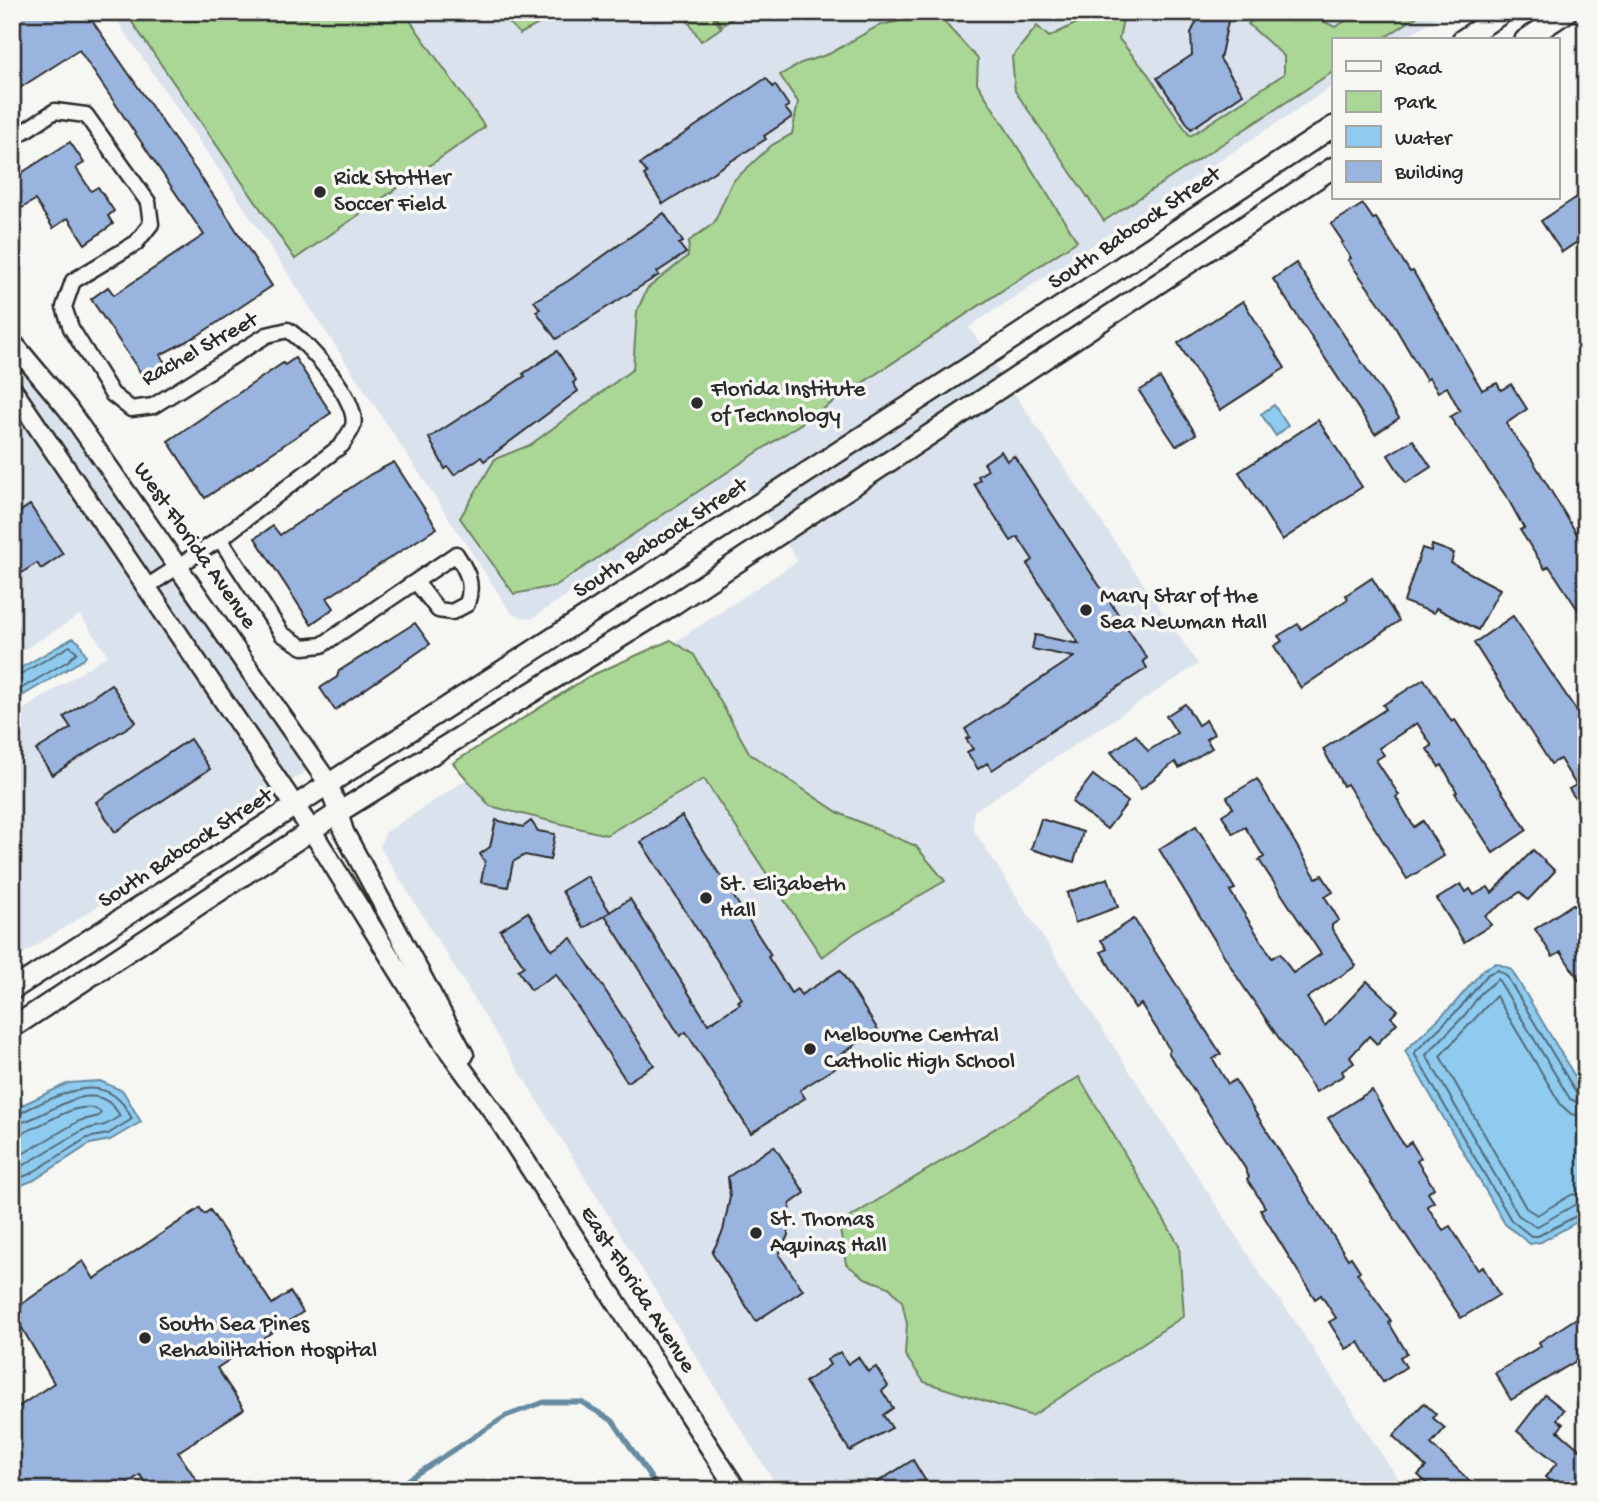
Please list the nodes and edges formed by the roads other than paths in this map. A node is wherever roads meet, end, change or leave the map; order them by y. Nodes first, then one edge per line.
1 (1504, 12) edge
2 (1567, 12) edge
3 (1465, 38) edge
4 (1528, 38) edge
5 (1332, 127) edge
6 (12, 139) edge
7 (1332, 168) edge
8 (12, 342) edge
9 (12, 389) edge
10 (220, 539) junction
11 (180, 566) junction
12 (416, 582) dead end
13 (145, 587) junction
14 (328, 784) junction
15 (295, 807) junction
16 (336, 814) junction
17 (312, 831) junction
18 (12, 990) edge
19 (12, 1028) edge
20 (497, 1117) junction
21 (737, 1490) edge

1 - 3 main road
2 - 4 main road
5 - 14 main road, South Babcock Street
6 - 10 street, Rachel Street
7 - 16 main road
8 - 11 street, West Florida Avenue
9 - 13 street
10 - 11 street, Rachel Street
10 - 12 street
11 - 13 street, Rachel Street
11 - 14 street, West Florida Avenue
13 - 15 street
14 - 15 main road, South Babcock Street
14 - 16 street, East Florida Avenue
15 - 17 street, East Florida Avenue
15 - 18 main road, South Babcock Street
16 - 17 main road
16 - 20 street, East Florida Avenue
17 - 19 main road
17 - 20 street, East Florida Avenue
20 - 21 street, East Florida Avenue

